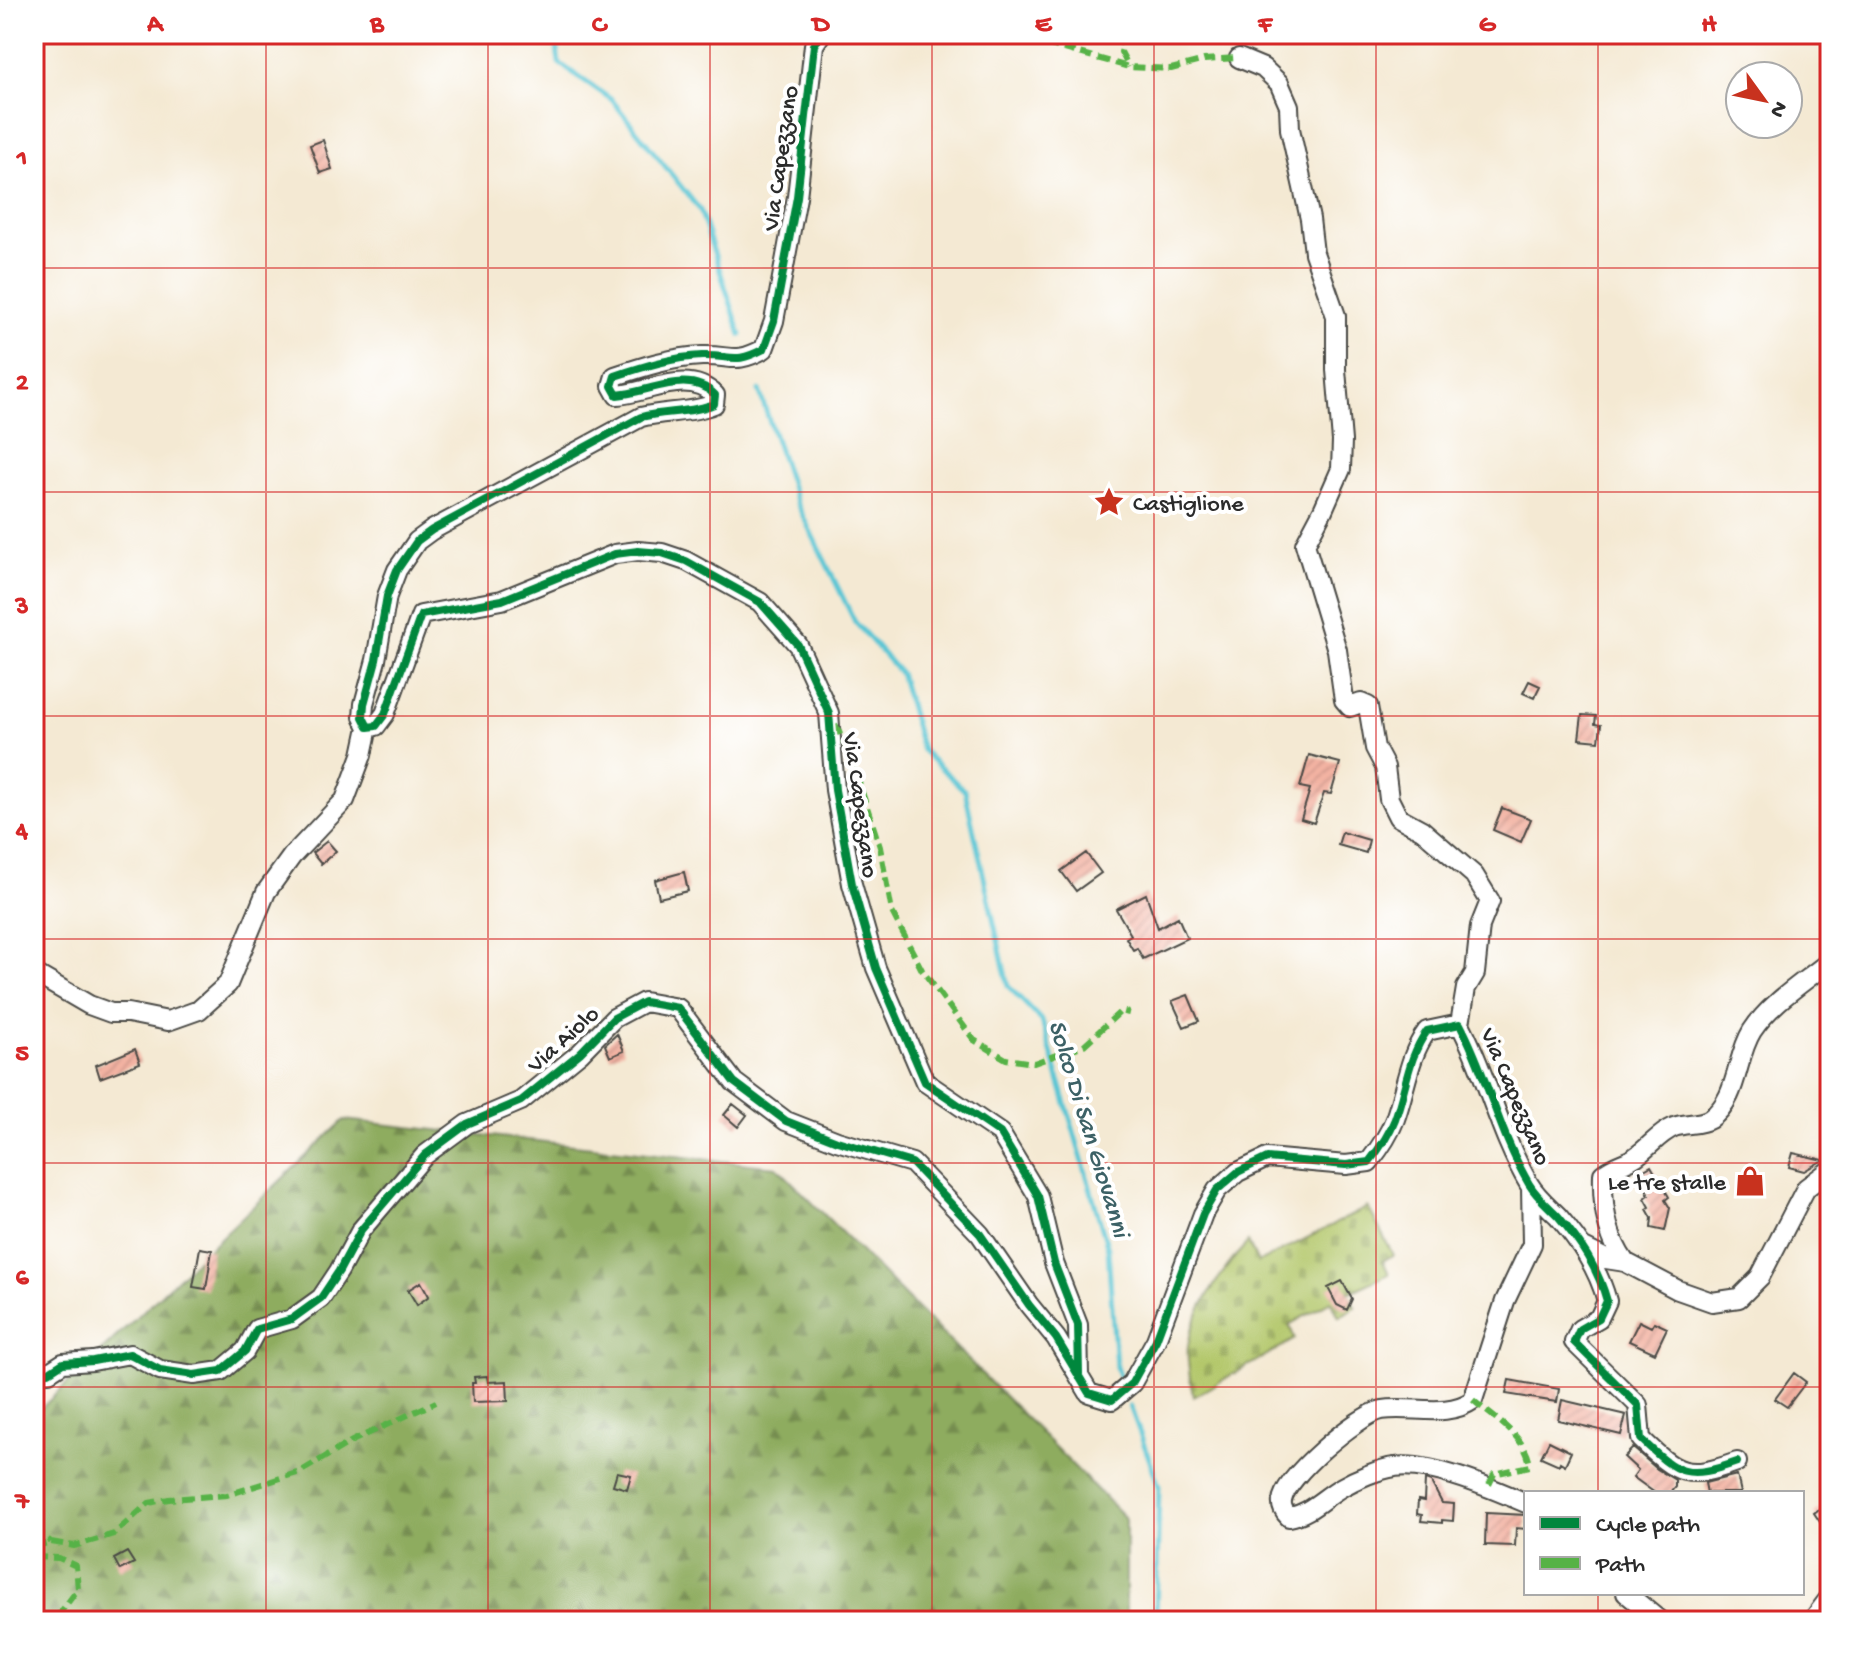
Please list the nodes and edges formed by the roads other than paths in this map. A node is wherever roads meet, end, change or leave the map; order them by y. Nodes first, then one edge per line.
1 (821, 34) edge
2 (1239, 58) dead end
3 (368, 727) junction
4 (1830, 961) edge
5 (34, 973) edge
6 (1460, 1024) junction
7 (1830, 1170) edge
8 (1531, 1187) junction
9 (1584, 1248) junction
10 (1625, 1262) junction
11 (34, 1372) edge
12 (1079, 1378) junction
13 (1737, 1462) dead end
14 (1524, 1502) edge
15 (1628, 1595) edge
16 (1830, 1597) edge
17 (1660, 1621) edge
18 (1812, 1621) edge

1 - 3 street, Via Capezzano
2 - 6 street
3 - 5 street
3 - 12 street, Via Capezzano
4 - 10 street
6 - 8 street, Via Capezzano
6 - 12 street, Via Capezzano
7 - 10 street
8 - 9 street, Via Capezzano
8 - 14 street, Via Capezzano
9 - 10 street
9 - 13 street, Via Capezzano
11 - 12 street, Via Aiolo
15 - 17 street
16 - 18 street

